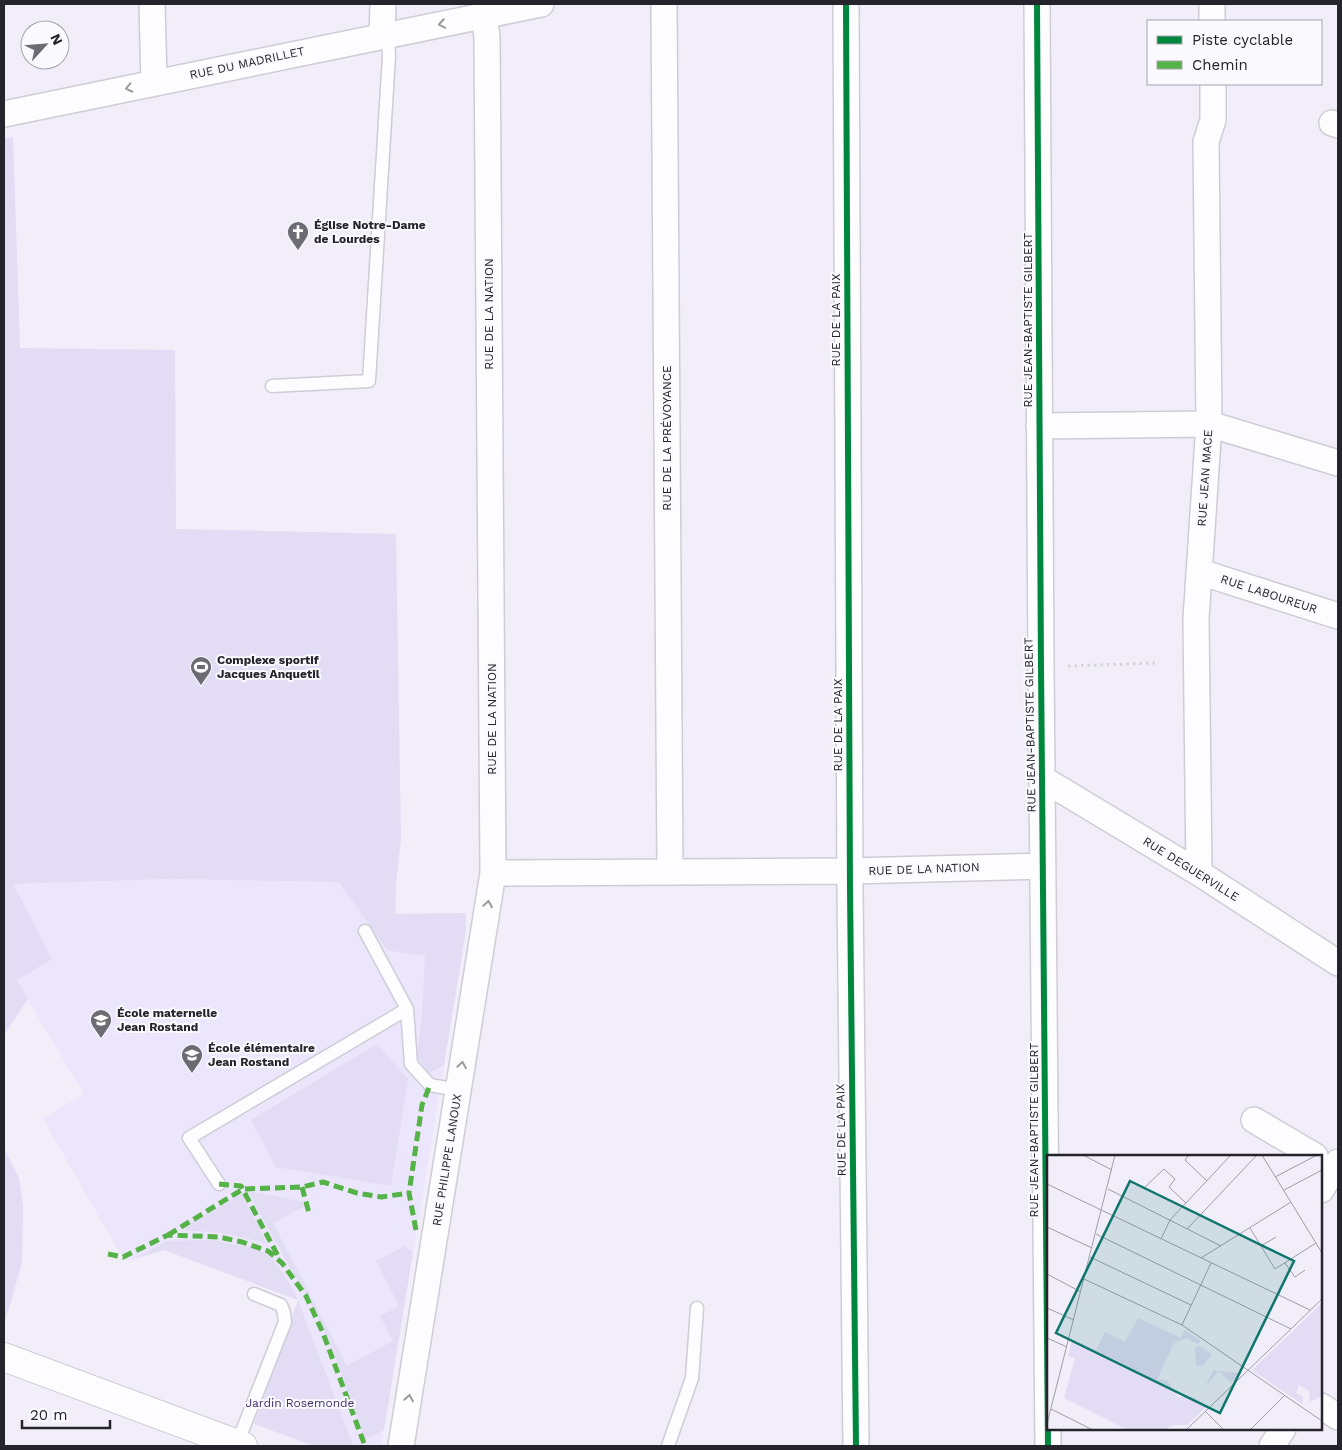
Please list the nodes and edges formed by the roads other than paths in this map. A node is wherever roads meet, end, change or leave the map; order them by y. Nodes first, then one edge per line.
1 (152, 4) edge
2 (383, 4) edge
3 (542, 4) edge
4 (664, 4) edge
5 (846, 4) edge
6 (1037, 4) edge
7 (1212, 4) edge
8 (488, 11) edge
9 (1212, 20) edge
10 (385, 35) junction
11 (154, 82) junction
12 (1213, 85) edge
13 (4, 114) edge
14 (272, 386) dead end
15 (1209, 424) junction
16 (1039, 426) junction
17 (1338, 463) edge
18 (1200, 572) junction
19 (1338, 616) edge
20 (1042, 779) junction
21 (1043, 866) junction
22 (850, 871) junction
23 (670, 872) junction
24 (493, 873) junction
25 (1198, 873) junction
26 (365, 931) dead end
27 (1338, 963) edge
28 (407, 1009) junction
29 (458, 1090) junction
30 (1254, 1120) dead end
31 (1316, 1155) edge
32 (1330, 1163) edge
33 (219, 1184) dead end
34 (1322, 1187) edge
35 (254, 1294) dead end
36 (697, 1308) dead end
37 (1047, 1330) edge
38 (4, 1357) edge
39 (1322, 1407) edge
40 (1338, 1417) edge
41 (1048, 1430) edge
42 (1282, 1430) edge
43 (240, 1445) edge
44 (401, 1446) edge
45 (668, 1446) edge
46 (856, 1446) edge
47 (1048, 1446) edge
48 (1272, 1446) edge

1 - 11 street
2 - 10 street
3 - 8 street, RUE DU MADRILLET
4 - 23 street, RUE DE LA PRÉVOYANCE
5 - 22 street, RUE DE LA PAIX
6 - 16 street, RUE JEAN-BAPTISTE GILBERT
7 - 9 street
8 -> 10 street, RUE DU MADRILLET
8 - 24 street, RUE DE LA NATION
10 - 11 street, RUE DU MADRILLET
10 - 14 lane
11 -> 13 street, RUE DU MADRILLET
12 - 15 street, RUE JEAN MACE
15 - 16 street
15 - 17 street
15 - 18 street, RUE JEAN MACE
16 - 20 street, RUE JEAN-BAPTISTE GILBERT
18 - 19 street, RUE LABOUREUR
18 - 25 street, RUE JEAN MACE
20 - 21 street, RUE JEAN-BAPTISTE GILBERT
20 - 25 street, RUE DEGUERVILLE
21 - 22 street, RUE DE LA NATION
21 - 37 street, RUE JEAN-BAPTISTE GILBERT
22 - 23 street, RUE DE LA NATION
22 - 46 street, RUE DE LA PAIX
23 - 24 street, RUE DE LA NATION
29 -> 24 street, RUE PHILIPPE LANOUX
25 - 27 street, RUE DEGUERVILLE
26 - 28 lane
28 - 29 lane
28 - 33 lane
44 -> 29 street, RUE PHILIPPE LANOUX
30 - 31 street
32 - 34 street
35 - 43 lane
36 - 45 lane
38 - 43 street
39 - 40 street
41 - 47 street, RUE JEAN-BAPTISTE GILBERT
42 - 48 street

